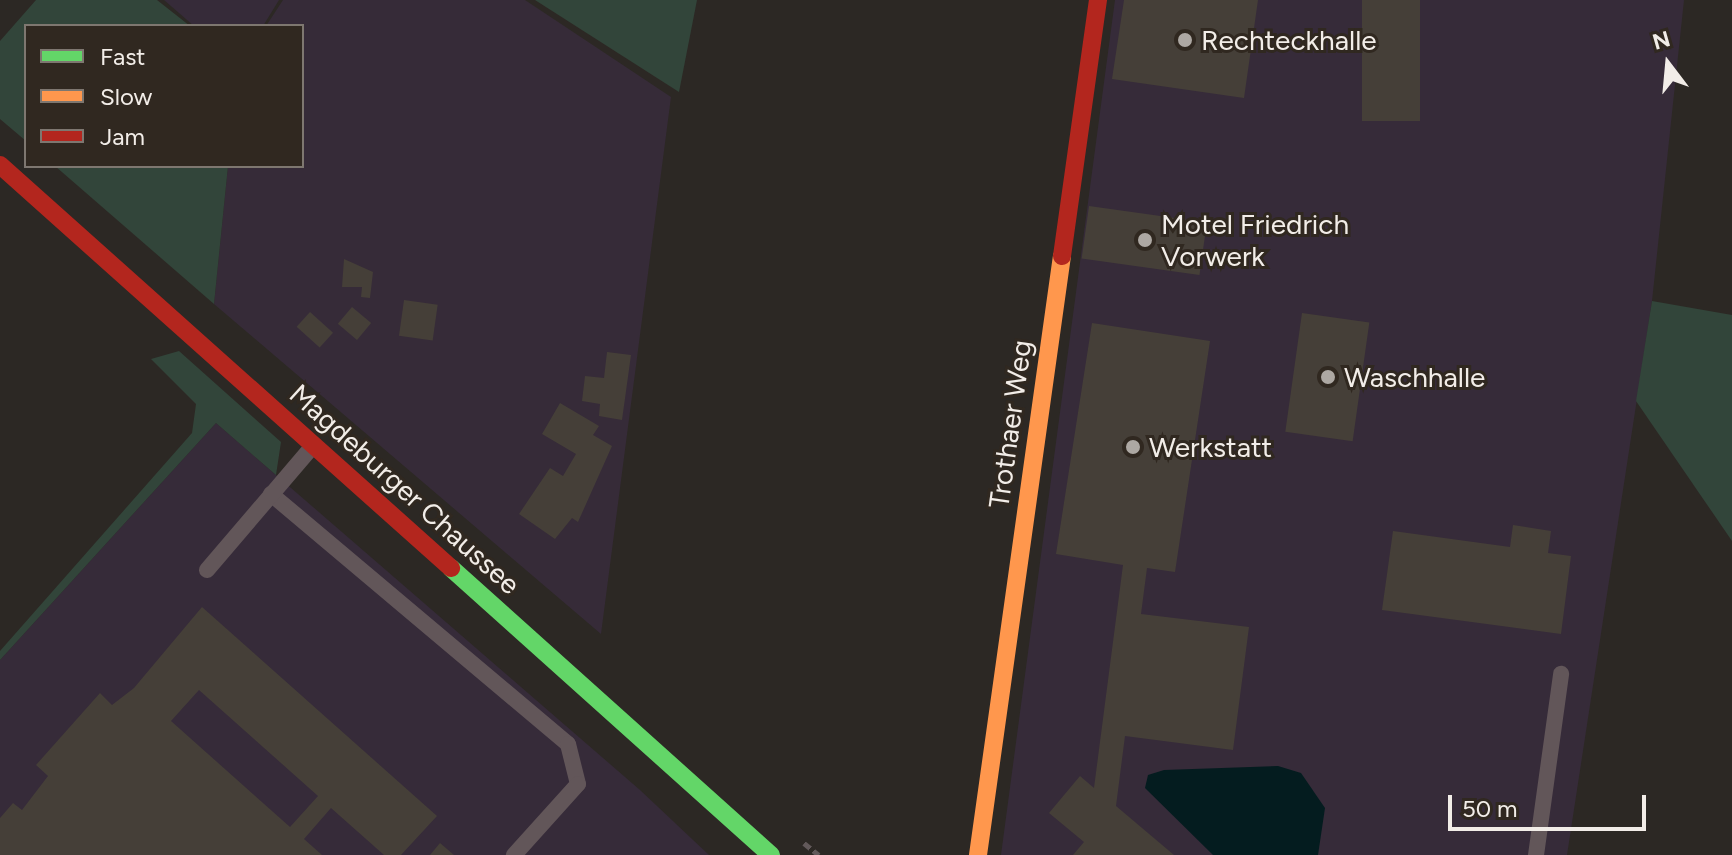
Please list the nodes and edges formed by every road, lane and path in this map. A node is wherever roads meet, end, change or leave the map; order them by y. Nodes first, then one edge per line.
1 (1098, 0) edge
2 (0, 165) edge
3 (315, 444) junction
4 (271, 494) junction
5 (207, 570) dead end
6 (1561, 674) dead end
7 (514, 855) edge
8 (771, 855) edge
9 (978, 855) edge
10 (1536, 855) edge

1 - 9 main road, Trothaer Weg
2 - 3 main road, Magdeburger Chaussee
3 - 4 lane
3 - 8 main road, Magdeburger Chaussee
4 - 5 lane
4 - 7 lane
6 - 10 lane

